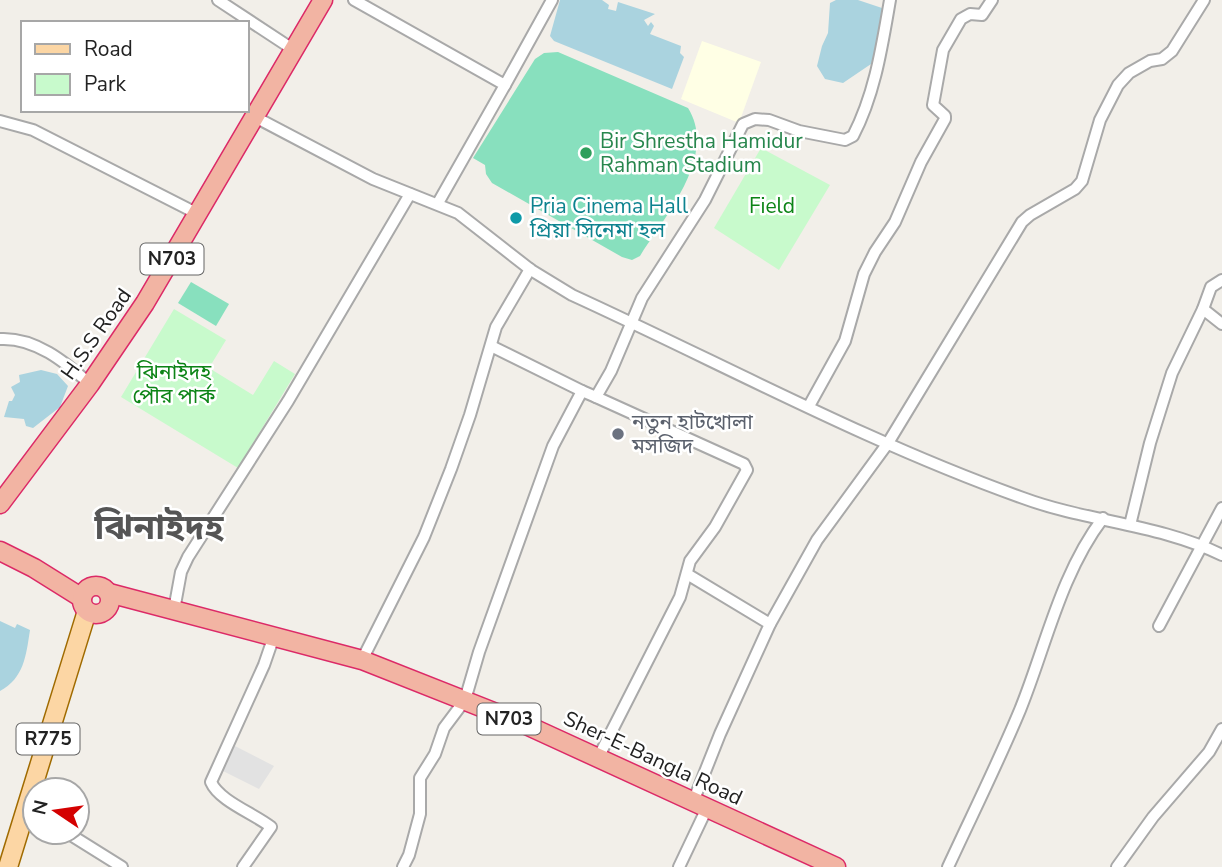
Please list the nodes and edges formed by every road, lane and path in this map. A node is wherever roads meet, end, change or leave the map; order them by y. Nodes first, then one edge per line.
1 (218, 0) edge
2 (323, 0) edge
3 (354, 0) edge
4 (552, 0) edge
5 (890, 0) edge
6 (992, 0) edge
7 (1204, 0) edge
8 (293, 50) junction
9 (505, 85) junction
10 (255, 117) junction
11 (0, 121) edge
12 (410, 194) junction
13 (438, 203) junction
14 (198, 214) junction
15 (530, 269) junction
16 (1222, 280) edge
17 (1203, 309) junction
18 (632, 322) junction
19 (1222, 324) edge
20 (0, 339) edge
21 (491, 346) junction
22 (90, 384) junction
23 (582, 391) junction
24 (596, 397) junction
25 (809, 406) junction
26 (888, 443) junction
27 (0, 504) edge
28 (1222, 508) edge
29 (1102, 518) junction
30 (1130, 524) junction
31 (1203, 546) junction
32 (3, 554) edge
33 (1222, 555) edge
34 (687, 574) junction
35 (95, 602) junction
36 (171, 610) junction
37 (770, 624) junction
38 (1159, 626) dead end
39 (274, 636) junction
40 (362, 660) junction
41 (465, 700) junction
42 (1222, 729) edge
43 (598, 758) junction
44 (44, 776) edge
45 (700, 805) junction
46 (22, 846) edge
47 (88, 846) edge
48 (8, 867) edge
49 (16, 867) edge
50 (122, 867) edge
51 (243, 867) edge
52 (403, 867) edge
53 (679, 867) edge
54 (836, 867) edge
55 (948, 867) edge
56 (1118, 867) edge

1 - 8 street
2 - 8 highway, H.S.S Road / N703
3 - 9 street
4 - 9 street
5 - 18 street
6 - 25 street
7 - 26 street
8 - 10 highway, H.S.S Road / N703
9 - 13 street
10 - 12 street
10 - 14 highway, H.S.S Road / N703
11 - 14 street
12 - 13 street
12 - 36 street
13 - 15 street
14 - 22 highway, H.S.S Road / N703
15 - 18 street
15 - 21 street
16 - 17 street
17 - 19 street
17 - 30 street
18 - 24 street
18 - 25 street
20 - 22 street
21 - 23 street
21 - 40 street
22 - 27 highway, H.S.S Road / N703
23 - 24 street
23 - 41 street
24 - 34 street
25 - 26 street
26 - 29 street
26 - 37 street
28 - 31 street
29 - 30 street
29 - 55 street
30 - 31 street
31 - 33 street
31 - 38 street
32 - 35 highway, N703
34 - 37 street
34 - 43 street
35 - 36 highway, Sher-E-Bangla Road / N703
35 - 44 main road, R775
35 - 48 main road, R775
36 - 39 highway, Sher-E-Bangla Road / N703
37 - 45 street
39 - 40 highway, Sher-E-Bangla Road / N703
39 - 51 street
40 - 41 highway, Sher-E-Bangla Road / N703
41 - 43 highway, Sher-E-Bangla Road / N703
41 - 52 street
42 - 56 street
43 - 45 highway, Sher-E-Bangla Road / N703
45 - 53 street
45 - 54 highway, Sher-E-Bangla Road / N703
46 - 49 main road
47 - 50 street

